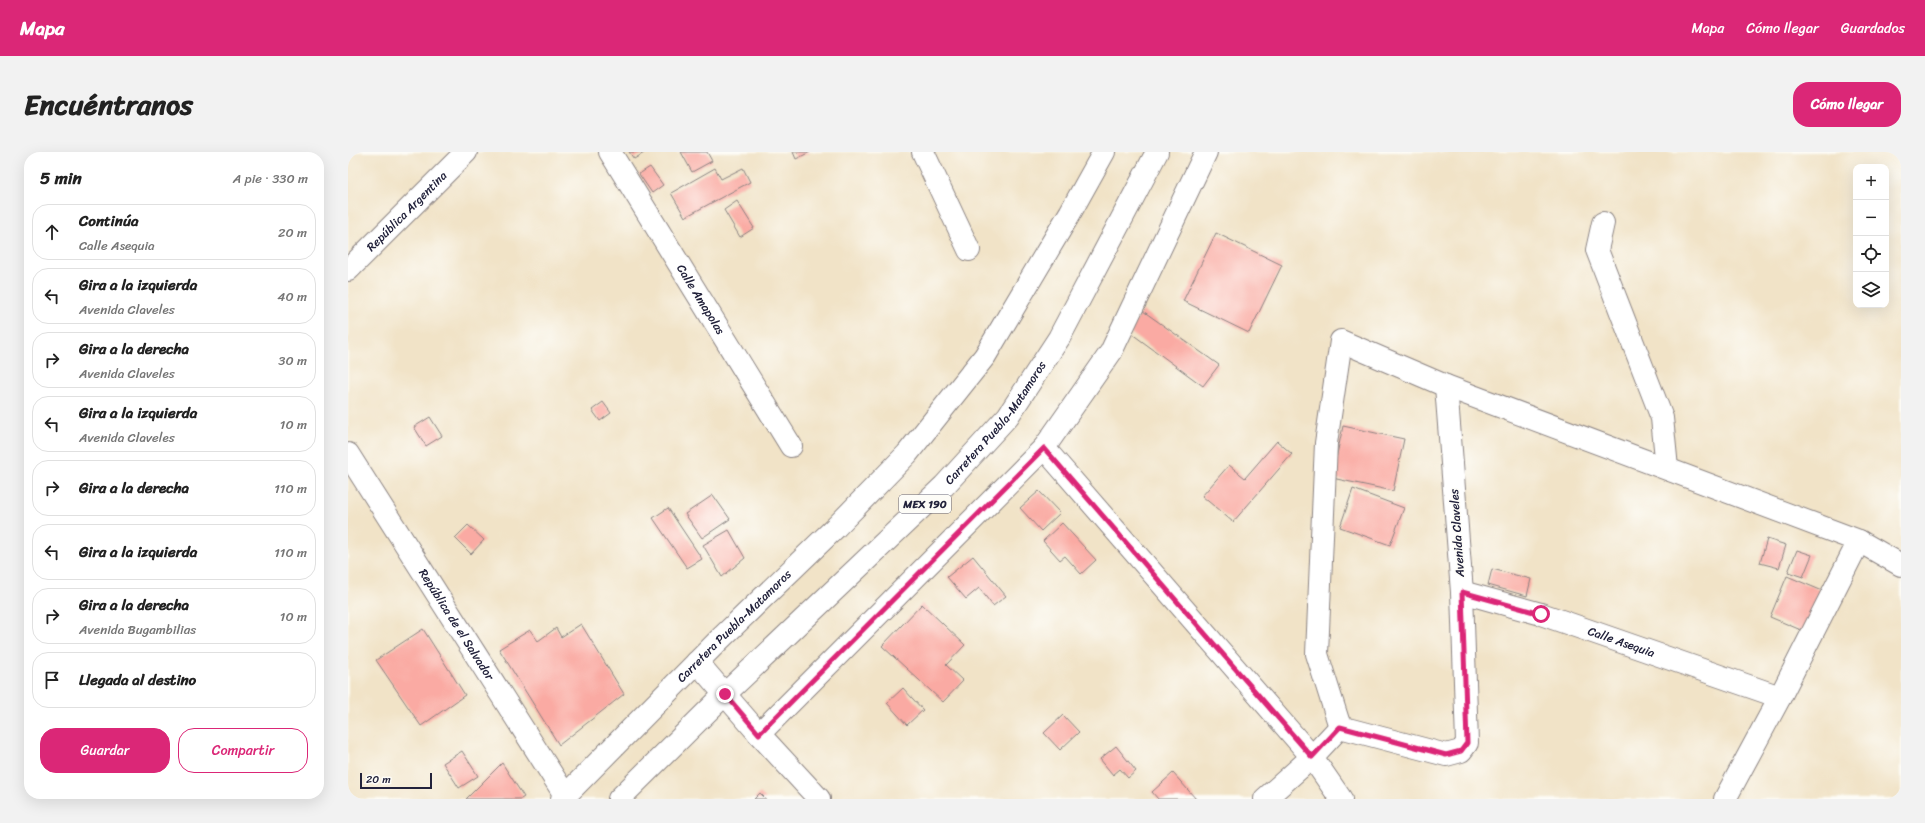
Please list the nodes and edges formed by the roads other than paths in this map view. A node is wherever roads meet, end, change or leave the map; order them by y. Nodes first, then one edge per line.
1 (466, 152) edge
2 (610, 152) edge
3 (923, 152) edge
4 (1104, 152) edge
5 (1158, 152) edge
6 (1206, 152) edge
7 (1602, 223) dead end
8 (969, 250) dead end
9 (348, 270) edge
10 (1446, 386) junction
11 (791, 446) dead end
12 (1044, 448) junction
13 (348, 454) edge
14 (1667, 468) junction
15 (1859, 541) junction
16 (1901, 565) edge
17 (1462, 592) junction
18 (697, 662) junction
19 (725, 694) junction
20 (1780, 697) junction
21 (1340, 727) junction
22 (759, 734) junction
23 (1312, 757) junction
24 (564, 797) edge
25 (619, 799) edge
26 (819, 799) edge
27 (1265, 799) edge
28 (1341, 799) edge
29 (1725, 799) edge

1 - 9 street, República Argentina
2 - 11 street, Calle Amapolas
3 - 8 street
4 - 18 street, Carretera Puebla-Matamoros
5 - 19 street, Carretera Puebla-Matamoros / MEX 190
6 - 12 street
7 - 14 street
10 - 14 street
10 - 17 street, Avenida Claveles
10 - 21 street
12 - 22 street
12 - 23 street
13 - 24 street, República de el Salvador
14 - 15 street
15 - 16 street
15 - 20 street
17 - 20 street, Calle Asequia
17 - 21 street, Avenida Claveles
18 - 19 street
18 - 24 street, Carretera Puebla-Matamoros
19 - 22 street
19 - 25 street, Carretera Puebla-Matamoros / MEX 190
20 - 29 street
21 - 23 street
22 - 26 street
23 - 27 street
23 - 28 street

